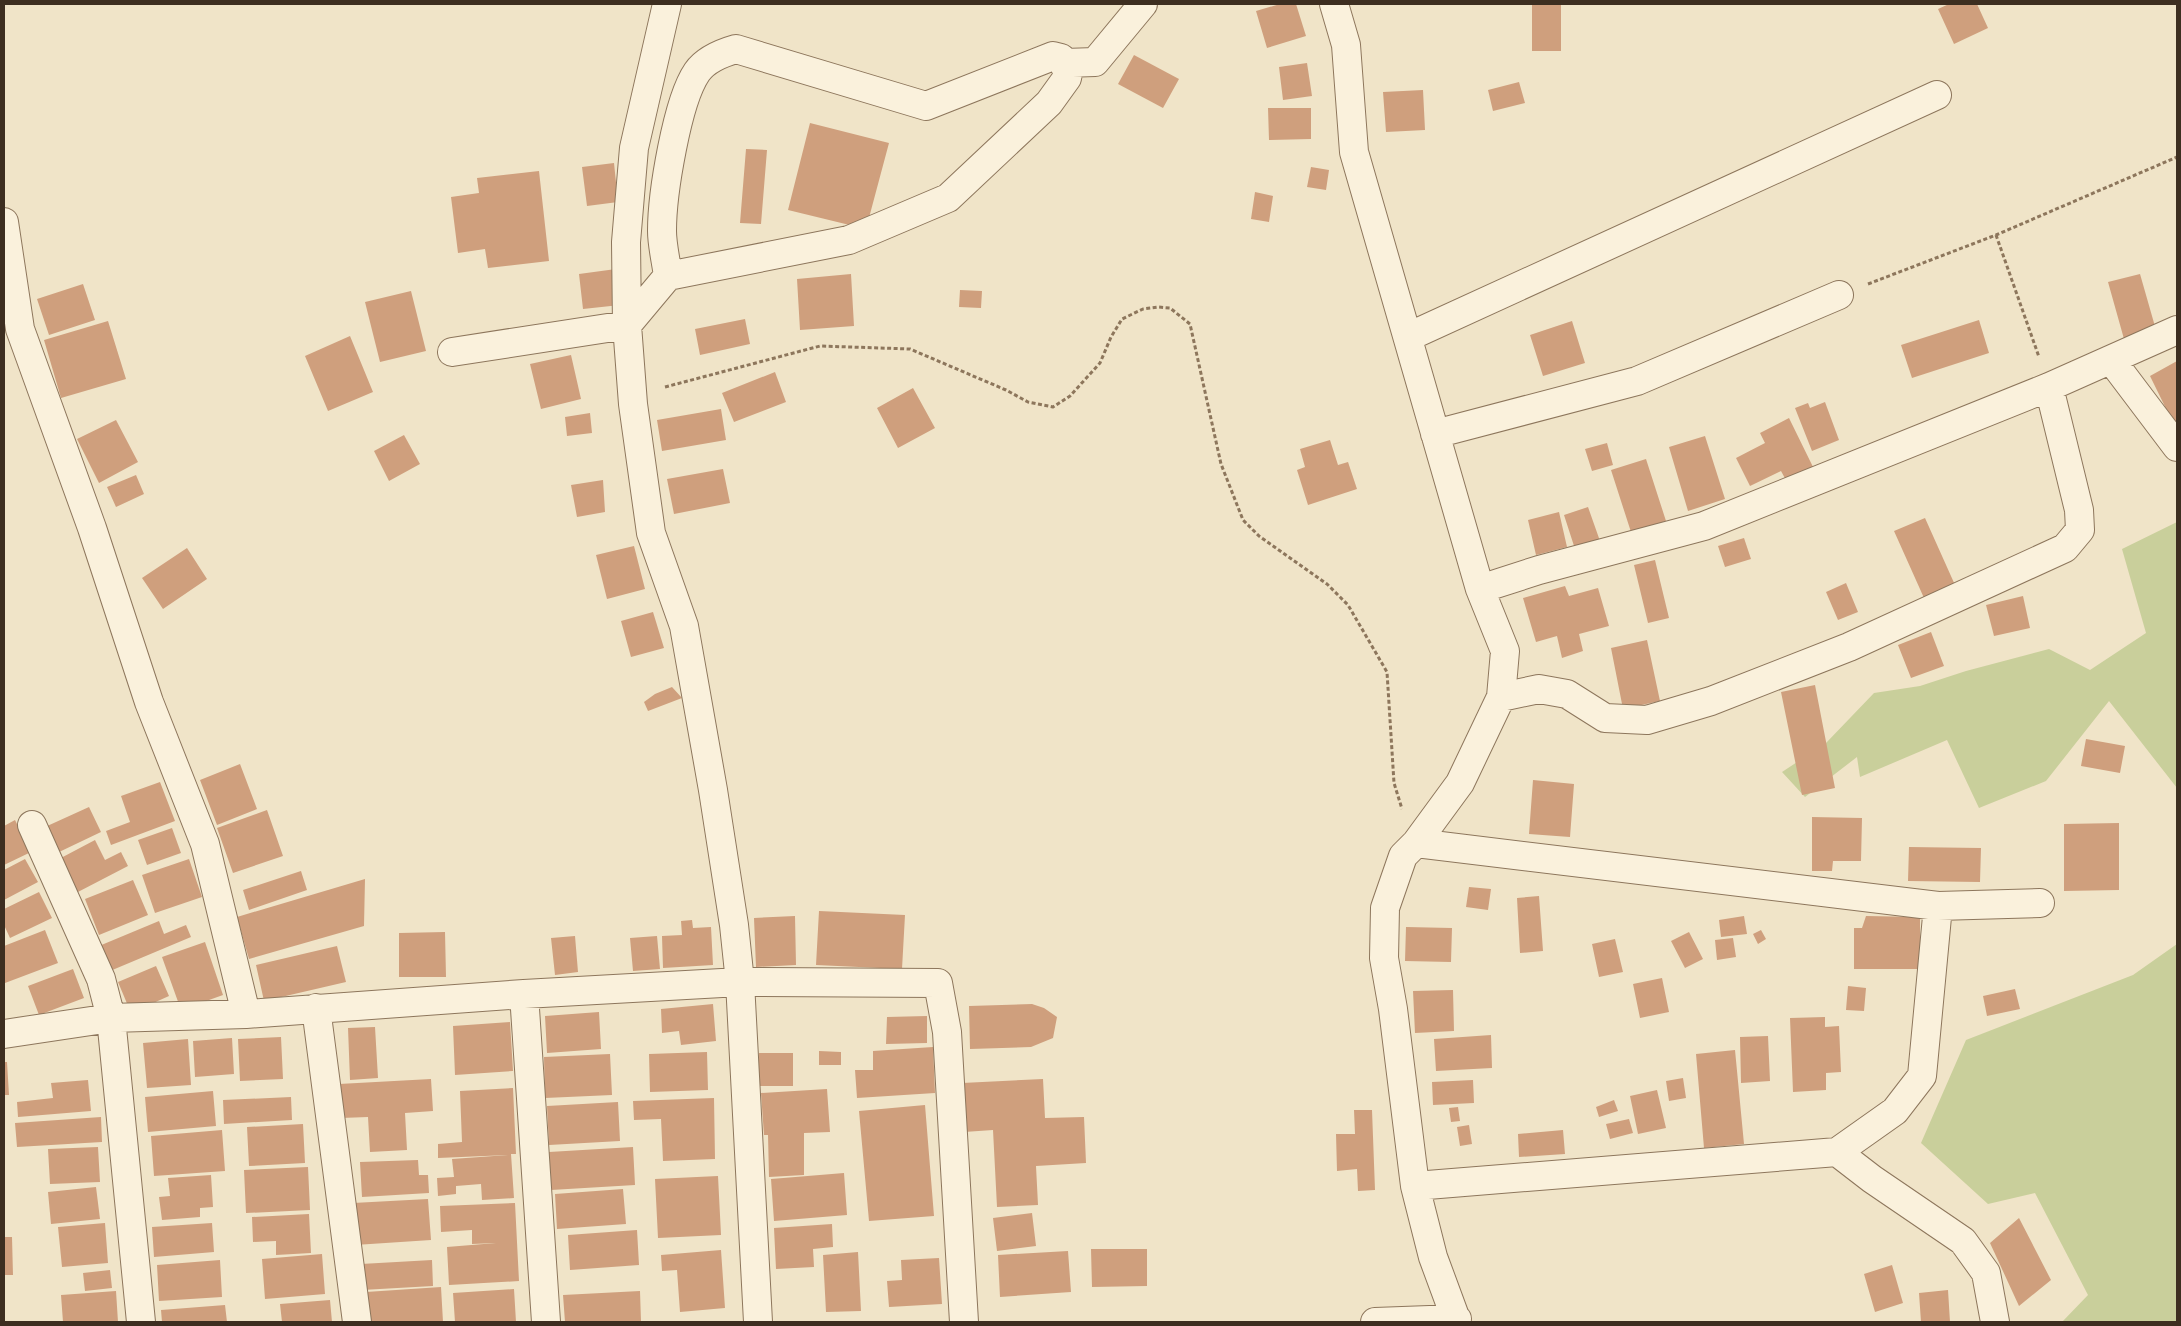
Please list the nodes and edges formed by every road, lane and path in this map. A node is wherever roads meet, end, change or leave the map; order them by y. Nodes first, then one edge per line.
1 (667, 4) edge
2 (1143, 4) edge
3 (1334, 4) edge
4 (1065, 63) junction
5 (1938, 95) dead end
6 (2177, 158) edge
7 (4, 222) edge
8 (1996, 235) junction
9 (668, 276) junction
10 (1840, 295) joint
11 (627, 325) junction
12 (2177, 330) edge
13 (1408, 337) junction
14 (452, 352) dead end
15 (2112, 361) junction
16 (2050, 388) junction
17 (633, 404) junction
18 (1436, 434) junction
19 (2177, 447) edge
20 (1480, 589) junction
21 (1502, 697) junction
22 (32, 825) dead end
23 (1416, 843) junction
24 (2040, 903) dead end
25 (1938, 906) junction
26 (740, 982) junction
27 (524, 994) junction
28 (316, 1008) junction
29 (246, 1014) junction
30 (111, 1018) junction
31 (4, 1034) edge
32 (1837, 1152) junction
33 (1415, 1186) junction
34 (1457, 1321) edge
35 (140, 1322) edge
36 (357, 1322) edge
37 (546, 1322) edge
38 (758, 1322) edge
39 (964, 1322) edge
40 (1375, 1322) edge
41 (1995, 1322) edge

1 - 11 street
2 - 4 street
3 - 13 street
4 - 9 street
4 - 9 street
5 - 13 street
6 - 8 path
7 - 29 street
8 - 10 path
8 - 16 path
9 - 11 street
10 - 18 street
11 - 14 street
11 - 17 street
12 - 15 street
13 - 18 street
15 - 16 street
15 - 19 street
16 - 20 street
16 - 21 street
17 - 23 path
17 - 26 street
18 - 20 street
20 - 21 street
21 - 23 street
22 - 30 street
23 - 25 street
23 - 33 street
24 - 25 street
25 - 32 street
26 - 27 street
26 - 38 street
26 - 39 street
27 - 28 street
27 - 37 street
28 - 29 street
28 - 36 street
29 - 30 street
30 - 31 street
30 - 35 street
32 - 33 street
32 - 41 street
33 - 34 street
34 - 40 street

